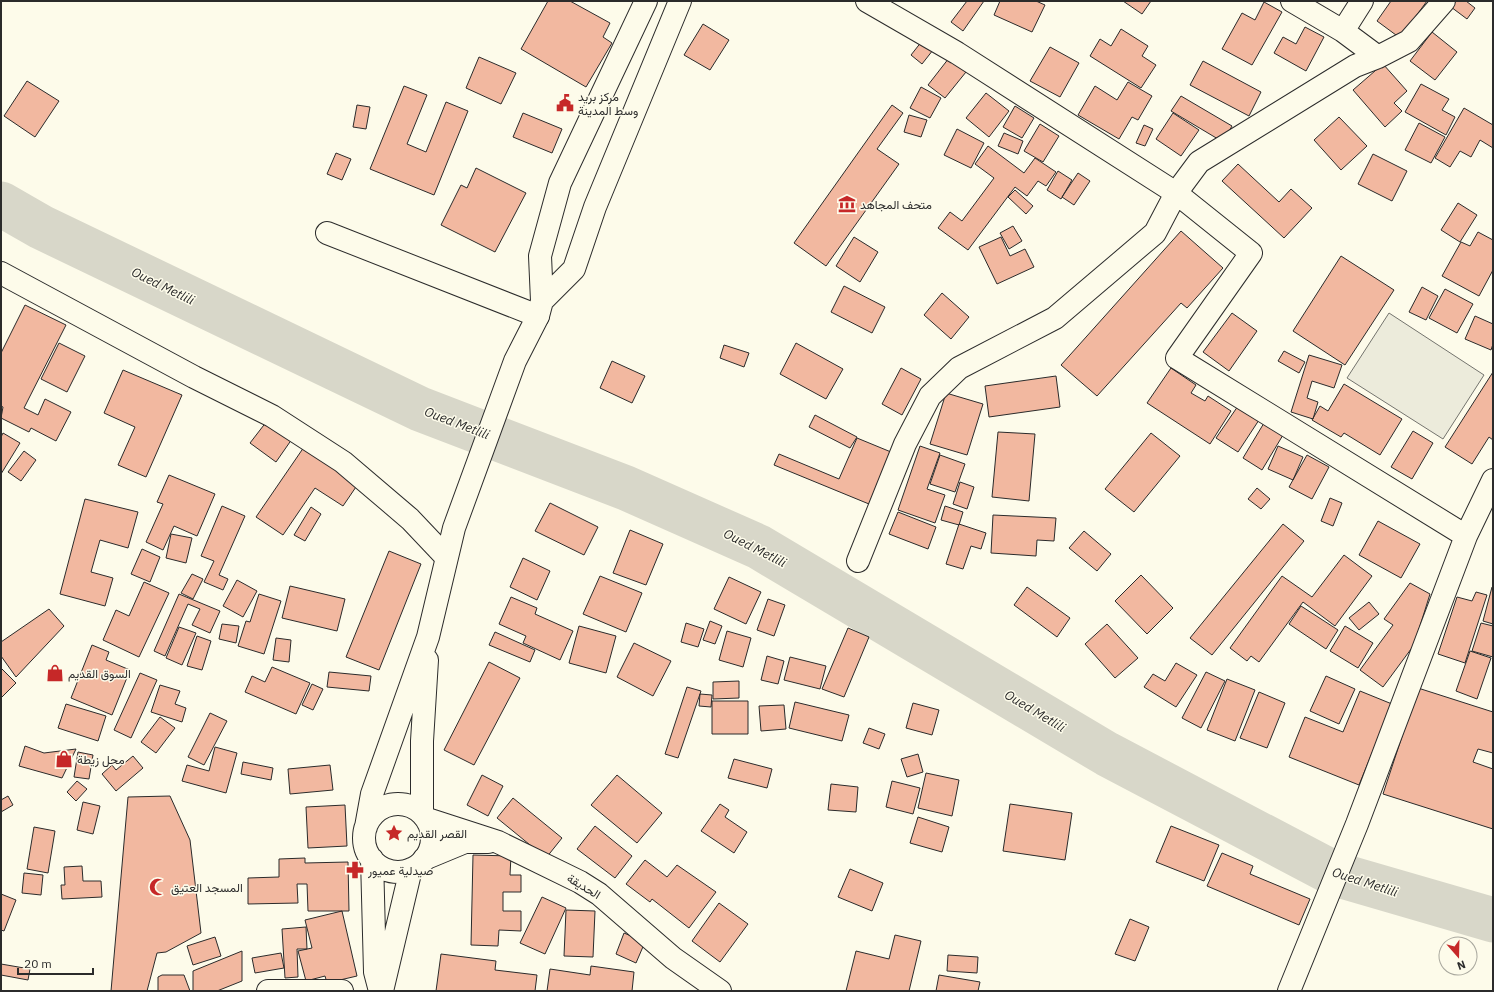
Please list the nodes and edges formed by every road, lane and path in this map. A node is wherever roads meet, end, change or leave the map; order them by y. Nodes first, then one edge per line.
1 (646, 1) edge
2 (680, 1) edge
3 (867, 1) edge
4 (1292, 1) edge
5 (1362, 1) edge
6 (1444, 1) edge
7 (1343, 31) junction
8 (1378, 57) junction
9 (1176, 192) junction
10 (327, 233) dead end
11 (1, 273) edge
12 (540, 308) junction
13 (1493, 480) edge
14 (1466, 536) junction
15 (446, 557) junction
16 (858, 561) dead end
17 (428, 637) junction
18 (424, 816) junction
19 (366, 827) junction
20 (498, 842) junction
21 (372, 859) junction
22 (418, 864) junction
23 (268, 991) edge
24 (333, 991) edge
25 (381, 991) edge
26 (720, 991) edge
27 (1289, 991) edge

1 - 12 street
2 - 12 street
3 - 9 street
4 - 7 street
5 - 7 street
6 - 8 street
7 - 8 street
8 - 9 street
9 - 14 street
9 - 16 street
10 - 12 street
11 - 15 street
12 - 15 street
13 - 14 street
14 - 27 street
15 - 17 street
17 - 18 street
17 - 19 street
18 - 19 street
18 - 20 street, الحديقة
18 - 22 street
19 - 21 street
20 - 22 street
20 - 26 street, الحديقة
21 - 22 street
21 - 25 street
22 - 25 street
23 - 24 street

